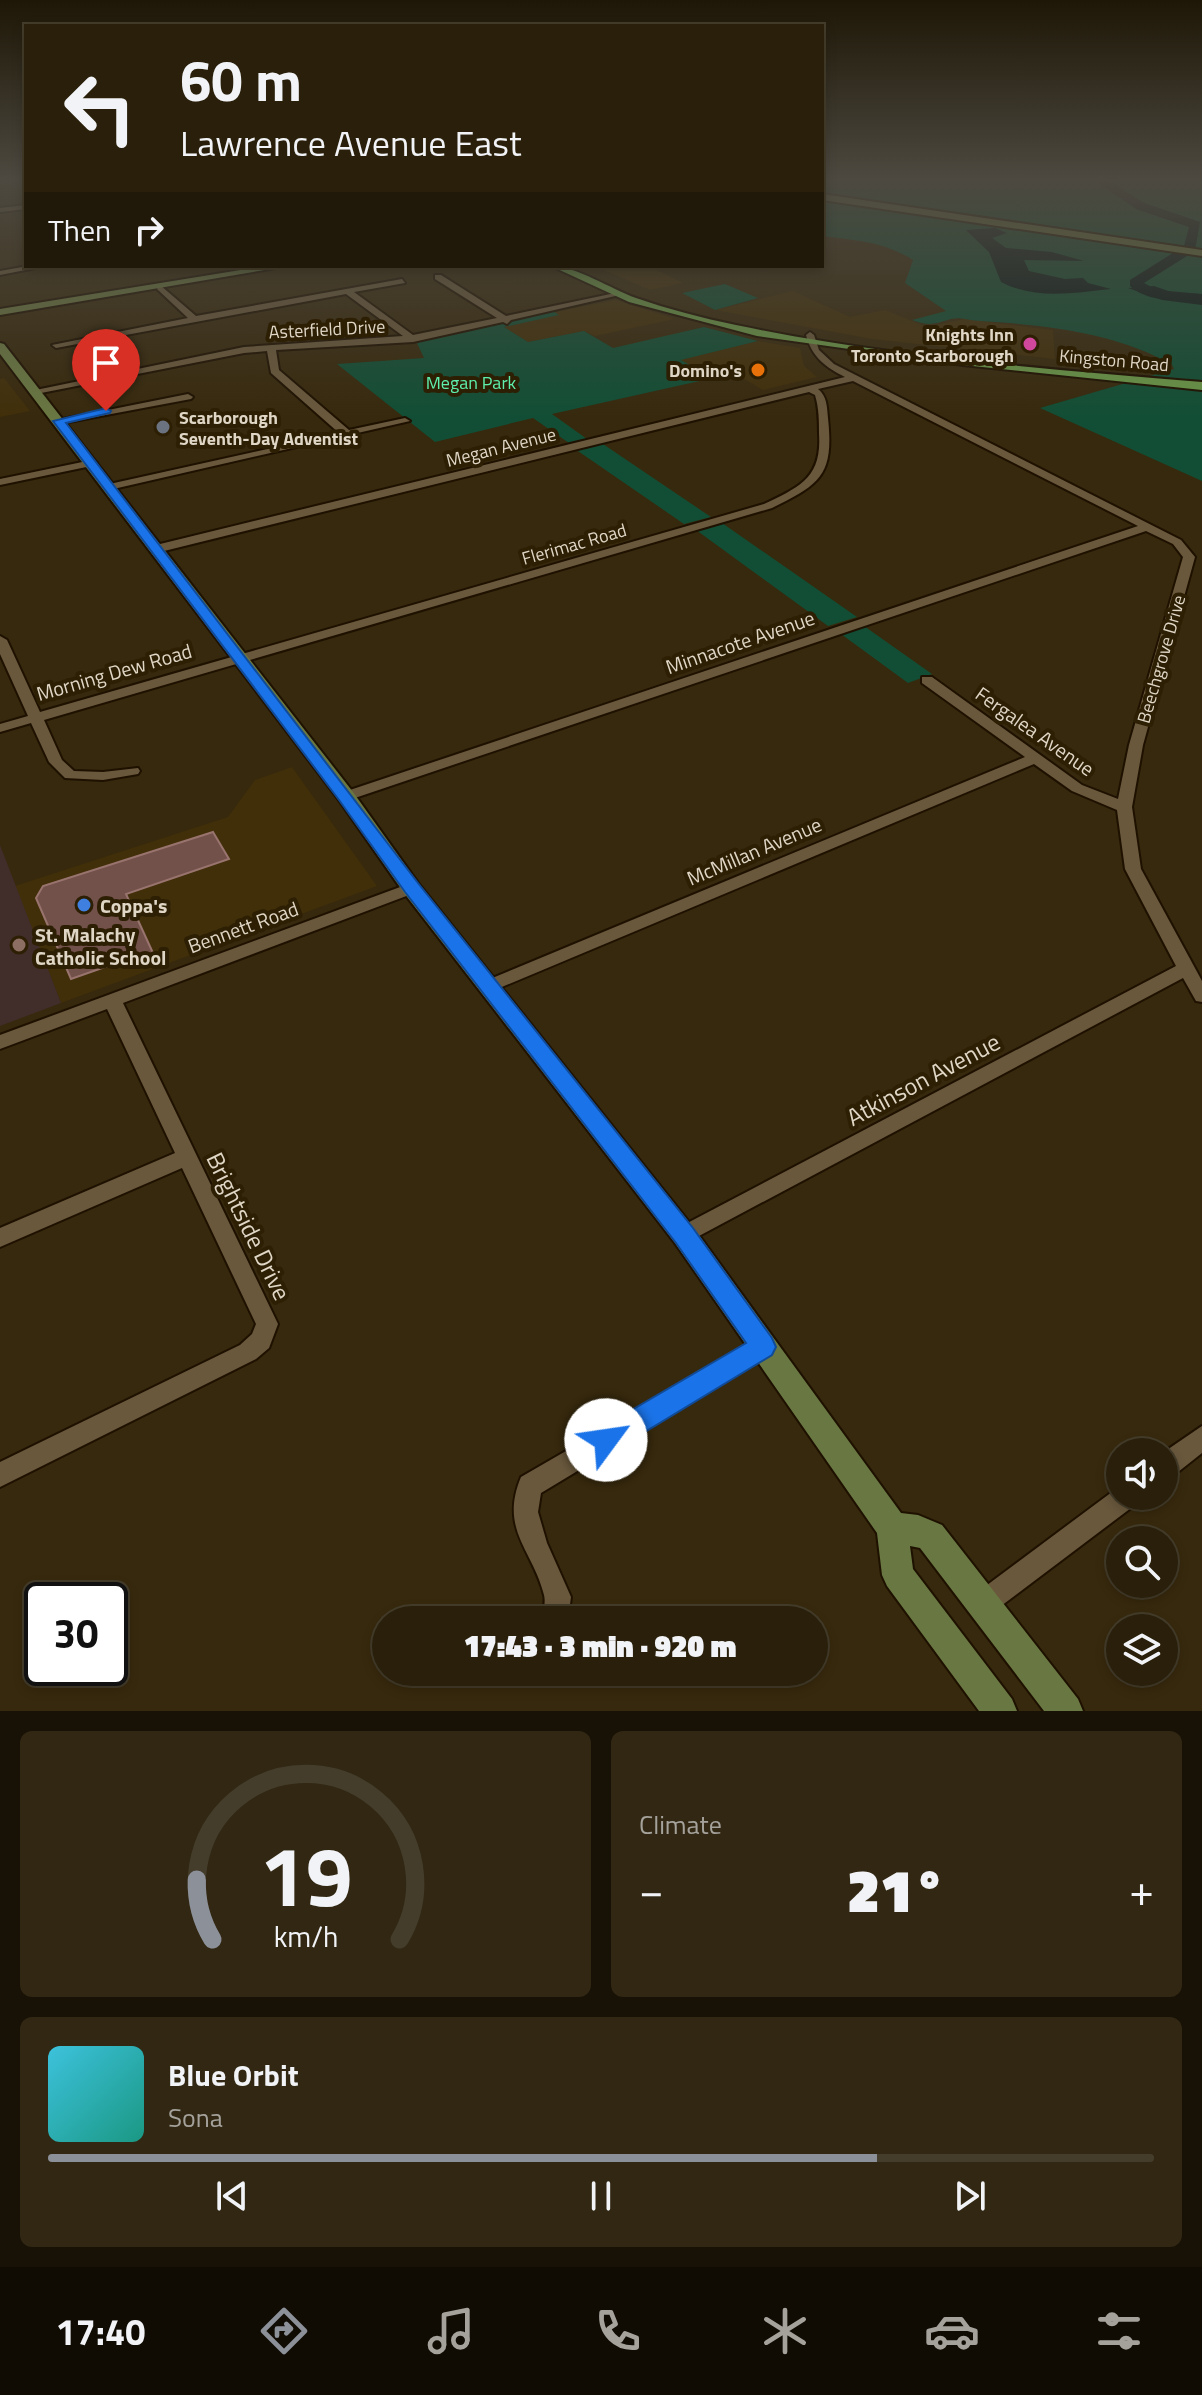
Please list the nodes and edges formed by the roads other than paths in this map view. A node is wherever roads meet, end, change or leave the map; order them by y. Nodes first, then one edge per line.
1 (30, 268) edge
2 (271, 268) edge
3 (561, 268) edge
4 (579, 268) edge
5 (0, 273) edge
6 (438, 277) dead end
7 (402, 281) dead end
8 (160, 287) junction
9 (347, 291) junction
10 (620, 294) junction
11 (0, 312) edge
12 (194, 319) junction
13 (507, 321) junction
14 (811, 338) junction
15 (413, 339) junction
16 (56, 345) dead end
17 (0, 346) edge
18 (271, 348) junction
19 (853, 378) junction
20 (1202, 378) edge
21 (1202, 386) edge
22 (809, 388) junction
23 (157, 389) dead end
24 (36, 391) junction
25 (188, 397) dead end
26 (166, 399) junction
27 (58, 421) junction
28 (405, 421) dead end
29 (347, 434) junction
30 (92, 463) junction
31 (0, 482) edge
32 (109, 487) junction
33 (1147, 527) junction
34 (156, 549) junction
35 (0, 640) edge
36 (239, 657) junction
37 (927, 680) dead end
38 (35, 716) junction
39 (0, 728) edge
40 (1034, 759) junction
41 (133, 771) dead end
42 (346, 796) junction
43 (1124, 807) junction
44 (411, 888) junction
45 (1185, 969) junction
46 (491, 985) junction
47 (1202, 996) edge
48 (112, 1000) junction
49 (0, 1042) edge
50 (187, 1157) junction
51 (684, 1235) junction
52 (0, 1238) edge
53 (763, 1347) junction
54 (1202, 1438) edge
55 (1178, 1456) edge
56 (0, 1475) edge
57 (1107, 1510) edge
58 (892, 1528) junction
59 (984, 1603) junction
60 (557, 1606) edge
61 (1000, 1711) edge
62 (1066, 1711) edge

1 - 5 street
2 - 8 main road
3 - 10 main road, Kingston Road
4 - 14 main road, Kingston Road
6 - 13 street
7 - 9 street
8 - 11 main road
8 - 12 street
9 - 12 street
9 - 15 street
10 - 13 street, Asterfield Drive
10 - 14 main road, Kingston Road
12 - 16 street
13 - 15 street, Asterfield Drive
14 - 19 street, Beechgrove Drive
14 - 20 main road, Kingston Road
14 - 21 main road, Kingston Road
15 - 18 street, Asterfield Drive
17 - 24 main road
18 - 24 street, Asterfield Drive
18 - 29 street
19 - 22 street, Megan Avenue
19 - 33 street, Beechgrove Drive
22 - 34 street, Megan Avenue
22 - 36 street, Flerimac Road
23 - 26 street
24 - 27 main road
25 - 26 street
26 - 27 street
27 - 30 main road
28 - 29 street
29 - 32 street
30 - 31 street
30 - 32 main road
32 - 34 main road
33 - 42 street, Minnacote Avenue
33 - 43 street, Beechgrove Drive
34 - 36 main road
35 - 38 street
36 - 38 street, Morning Dew Road
36 - 42 main road
37 - 40 street, Fergalea Avenue
38 - 39 street, Morning Dew Road
38 - 41 street
40 - 43 street, Fergalea Avenue
40 - 46 street, McMillan Avenue
42 - 44 main road
43 - 45 street, Beechgrove Drive
44 - 46 main road
44 - 48 street, Bennett Road
45 - 47 street, Beechgrove Drive
45 - 51 street, Atkinson Avenue
46 - 51 main road
48 - 49 street, Bennett Road
48 - 50 street, Brightside Drive
50 - 52 street
50 - 56 street, Brightside Drive
51 - 53 main road
53 - 58 main road
53 - 60 street
54 - 55 street
57 - 59 street
58 - 59 main road
58 - 61 main road
59 - 62 main road

